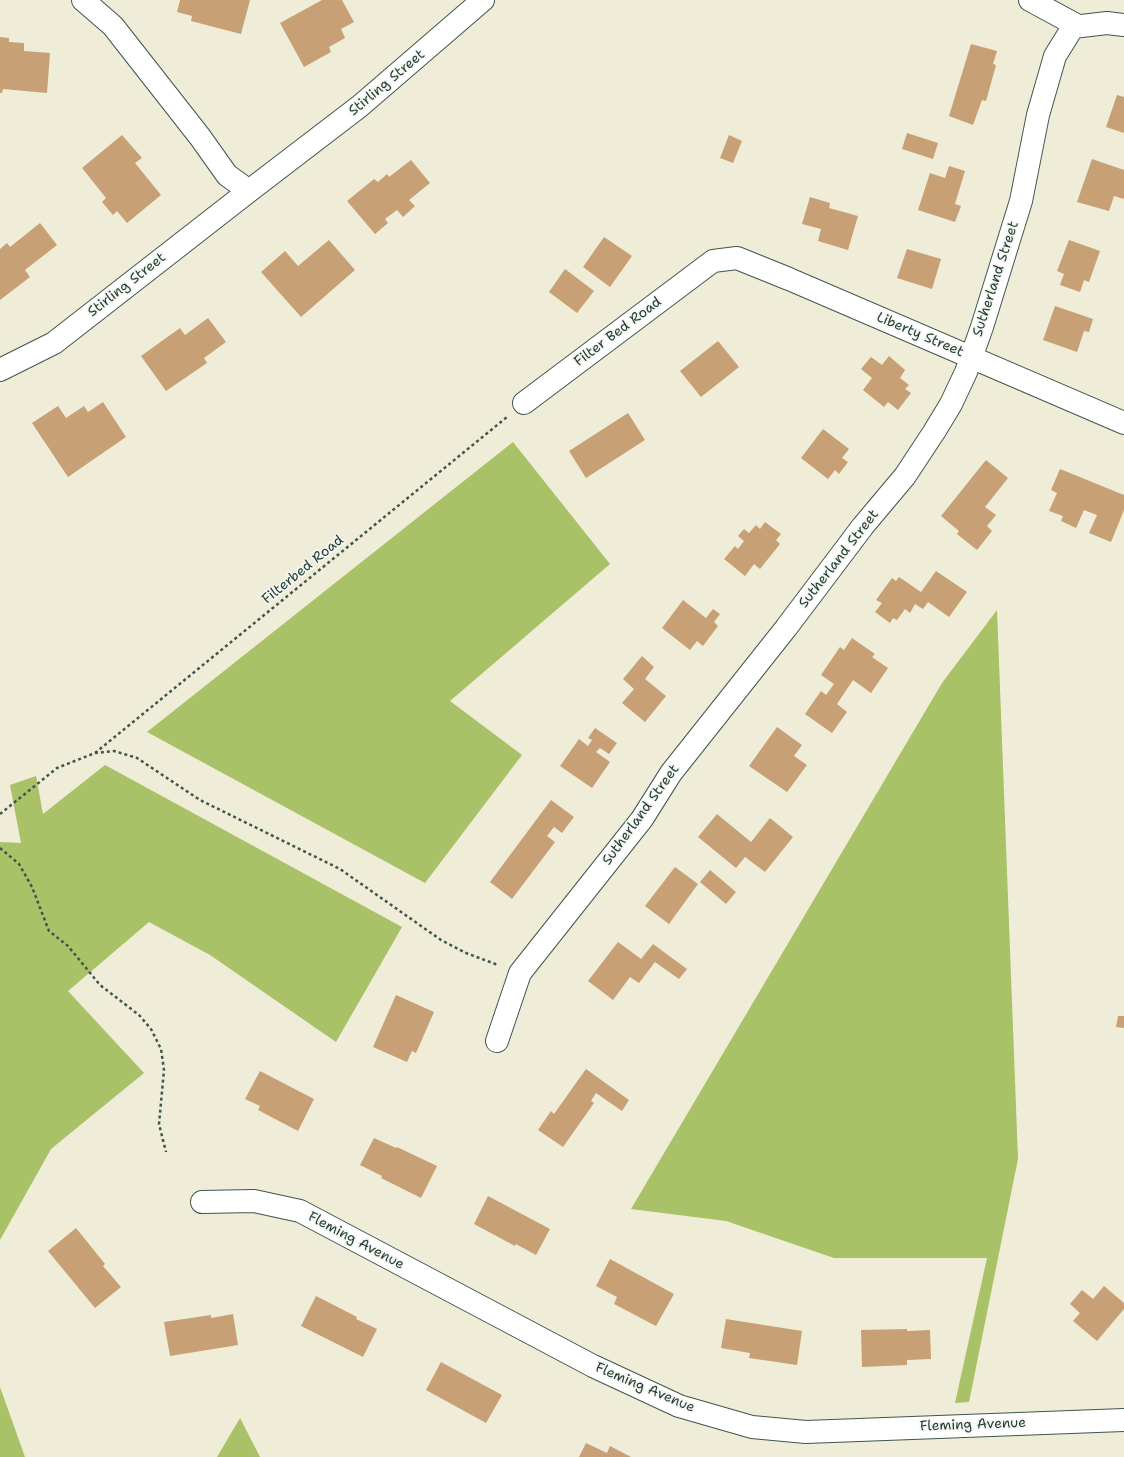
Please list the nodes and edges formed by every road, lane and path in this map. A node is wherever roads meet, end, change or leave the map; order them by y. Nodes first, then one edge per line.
1 (83, 0) edge
2 (483, 0) edge
3 (1030, 0) edge
4 (1124, 25) edge
5 (1078, 26) junction
6 (249, 191) junction
7 (713, 261) joint
8 (971, 357) junction
9 (0, 370) edge
10 (524, 404) joint
11 (1124, 423) edge
12 (95, 753) junction
13 (0, 814) edge
14 (0, 848) edge
15 (520, 973) junction
16 (497, 1041) dead end
17 (166, 1152) dead end
18 (202, 1202) dead end
19 (1124, 1420) edge

1 - 6 street
2 - 6 street, Stirling Street
3 - 5 street
4 - 5 street
5 - 8 street, Sutherland Street
6 - 9 street, Stirling Street
7 - 8 street, Liberty Street
7 - 10 street, Filter Bed Road
8 - 11 street, Liberty Street
8 - 15 street, Sutherland Street
10 - 12 path, Filterbed Road
12 - 13 path
12 - 15 path
14 - 17 path
15 - 16 street, Sutherland Street
18 - 19 street, Fleming Avenue

